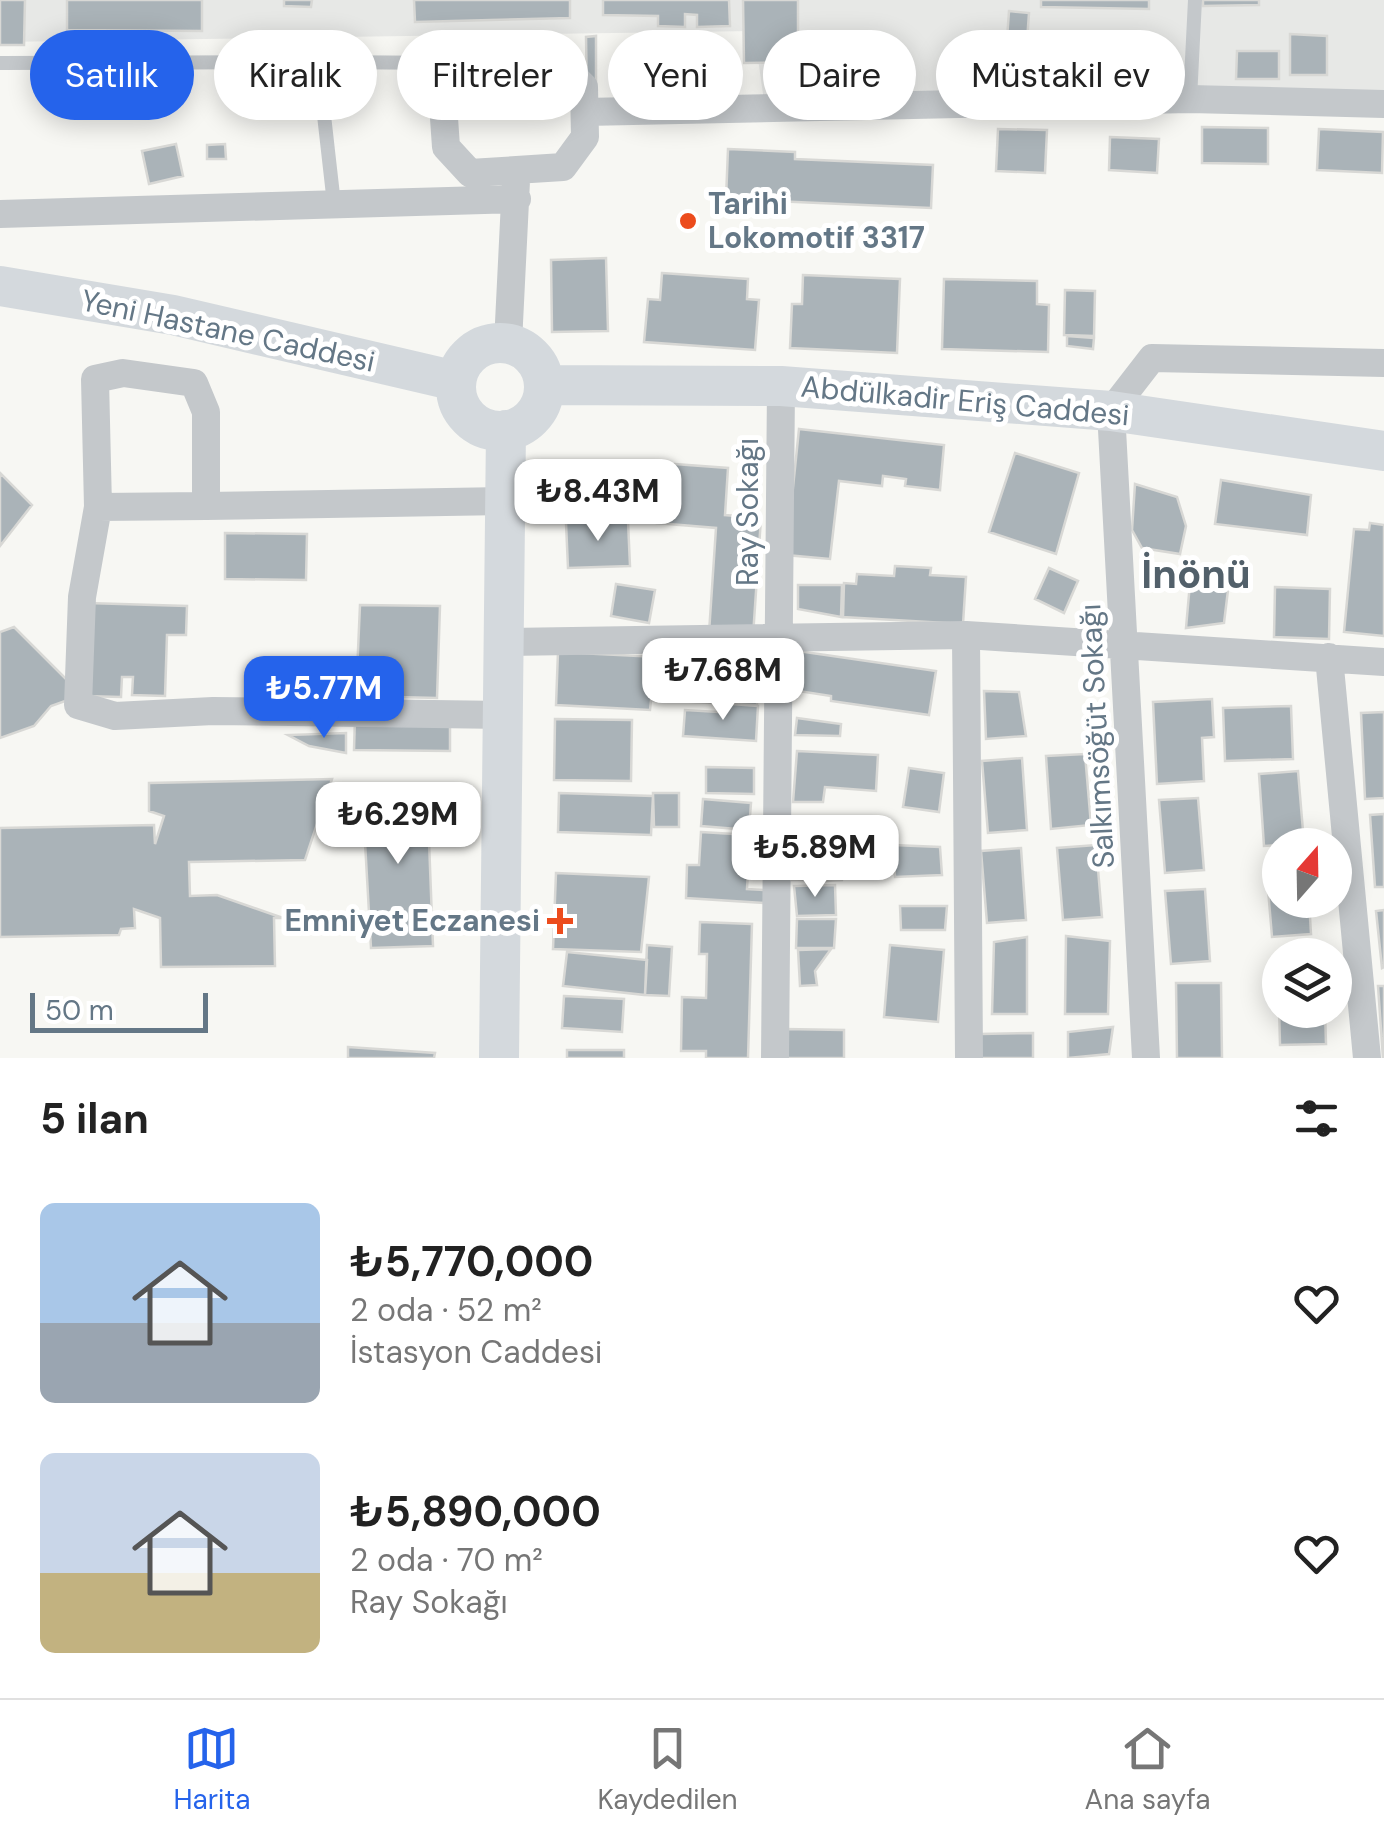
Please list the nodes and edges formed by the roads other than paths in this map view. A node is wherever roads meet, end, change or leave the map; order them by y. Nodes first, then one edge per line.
1 (1195, 0) edge
2 (214, 62) edge
3 (0, 63) edge
4 (1190, 99) junction
5 (1384, 104) edge
6 (588, 112) edge
7 (325, 120) edge
8 (444, 120) edge
9 (585, 120) edge
10 (515, 170) junction
11 (517, 198) junction
12 (334, 204) junction
13 (0, 214) edge
14 (0, 286) edge
15 (508, 343) junction
16 (1384, 363) edge
17 (456, 381) junction
18 (544, 385) junction
19 (780, 386) junction
20 (1111, 411) junction
21 (506, 430) junction
22 (1384, 451) edge
23 (505, 501) junction
24 (206, 506) junction
25 (98, 507) junction
26 (966, 634) junction
27 (781, 638) junction
28 (506, 642) junction
29 (1125, 648) junction
30 (1329, 657) junction
31 (1384, 662) edge
32 (505, 715) junction
33 (499, 1058) edge
34 (775, 1058) edge
35 (969, 1058) edge
36 (1146, 1058) edge
37 (1367, 1058) edge

1 - 4 lane
2 - 3 lane
4 - 5 street
4 - 6 street
7 - 12 lane
8 - 10 street
9 - 10 street
10 - 11 street
11 - 12 street
11 - 15 street
12 - 13 street
14 - 17 main road, Yeni Hastane Caddesi
15 - 17 main road
15 - 18 main road
16 - 20 street
17 - 21 main road
18 - 19 main road, Abdülkadir Eriş Caddesi
18 - 21 main road
19 - 20 main road, Abdülkadir Eriş Caddesi
19 - 27 street, Ray Sokağı
20 - 22 main road, Abdülkadir Eriş Caddesi
20 - 29 street, Salkımsöğüt Sokağı
21 - 23 main road
23 - 24 street
23 - 28 main road
24 - 25 street
24 - 25 street
25 - 32 street
26 - 27 street
26 - 29 street
26 - 35 street
27 - 28 street
27 - 34 street, Ray Sokağı
28 - 32 main road
29 - 30 street
29 - 36 street, Salkımsöğüt Sokağı
30 - 31 street
30 - 37 street
32 - 33 main road

